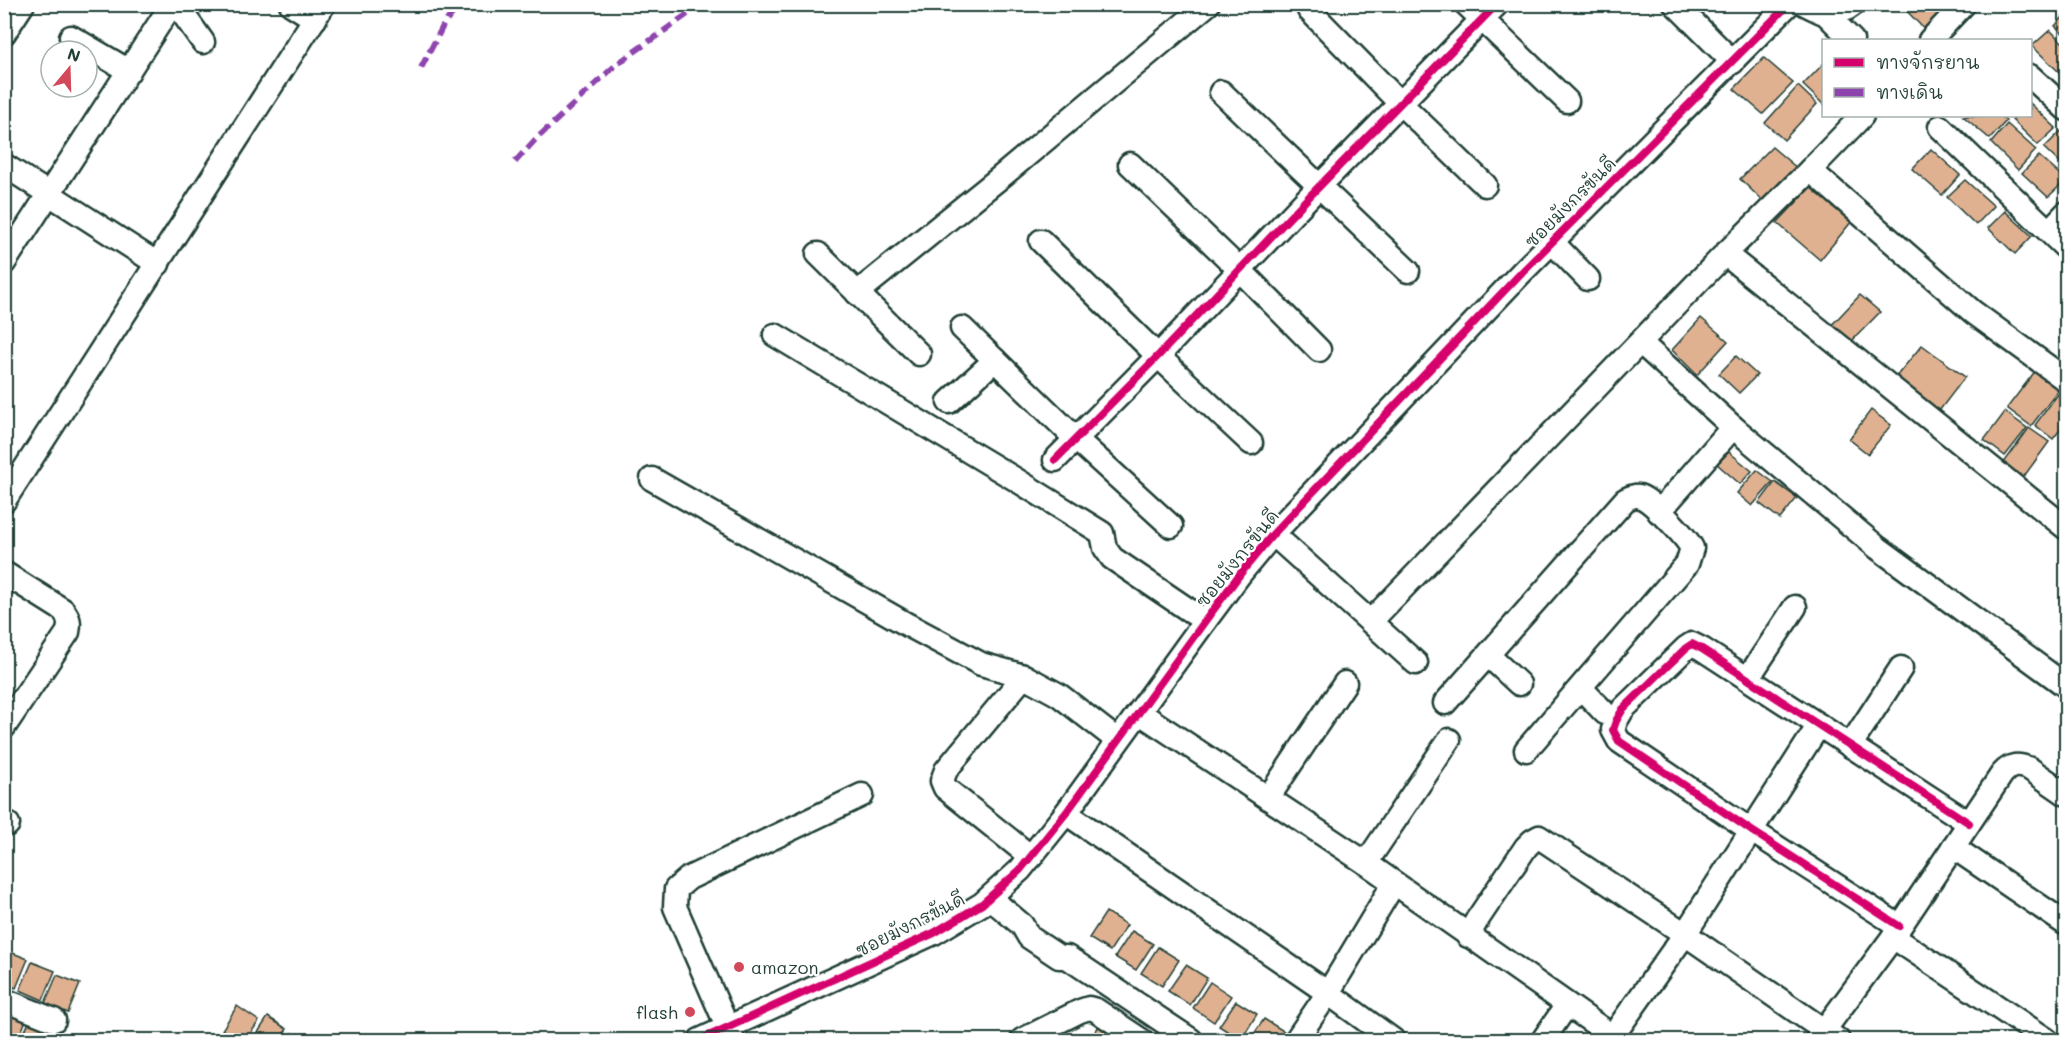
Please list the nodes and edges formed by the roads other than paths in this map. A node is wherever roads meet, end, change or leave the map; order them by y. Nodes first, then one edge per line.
1 (23, 4) edge
2 (174, 4) edge
3 (291, 4) edge
4 (1208, 4) edge
5 (1466, 4) edge
6 (1675, 4) edge
7 (1789, 4) edge
8 (1805, 4) edge
9 (1854, 4) edge
10 (1964, 4) edge
11 (1309, 10) dead end
12 (320, 12) edge
13 (1490, 12) edge
14 (1827, 15) junction
15 (4, 33) edge
16 (71, 37) dead end
17 (1851, 39) edge
18 (1931, 39) edge
19 (203, 42) dead end
20 (1733, 62) junction
21 (129, 71) junction
22 (2032, 77) edge
23 (1221, 92) dead end
24 (1567, 101) dead end
25 (1401, 104) junction
26 (2067, 109) edge
27 (1861, 117) edge
28 (1940, 127) dead end
29 (1130, 164) dead end
30 (4, 165) edge
31 (1810, 170) junction
32 (1485, 185) dead end
33 (1320, 187) junction
34 (50, 195) junction
35 (2067, 213) edge
36 (2049, 231) junction
37 (1041, 241) dead end
38 (1552, 242) junction
39 (2067, 248) edge
40 (818, 254) dead end
41 (1725, 254) junction
42 (4, 263) edge
43 (158, 264) junction
44 (1240, 270) junction
45 (1408, 272) dead end
46 (1588, 279) dead end
47 (857, 292) junction
48 (962, 328) dead end
49 (775, 335) dead end
50 (1641, 343) junction
51 (1319, 350) dead end
52 (919, 354) dead end
53 (1158, 356) junction
54 (995, 360) junction
55 (2067, 380) edge
56 (949, 402) dead end
57 (1733, 427) junction
58 (1076, 439) junction
59 (1251, 443) dead end
60 (1055, 459) dead end
61 (652, 478) dead end
62 (4, 501) edge
63 (1659, 512) junction
64 (1171, 526) dead end
65 (2067, 528) edge
66 (1273, 534) junction
67 (4, 573) edge
68 (1795, 607) dead end
69 (1205, 621) junction
70 (1371, 621) junction
71 (1489, 656) junction
72 (1416, 663) dead end
73 (1901, 668) dead end
74 (1024, 676) junction
75 (1748, 678) junction
76 (1346, 683) dead end
77 (1519, 684) dead end
78 (2067, 686) edge
79 (1581, 688) junction
80 (1446, 703) dead end
81 (1605, 712) dead end
82 (1140, 713) junction
83 (1819, 725) junction
84 (4, 727) edge
85 (1117, 740) junction
86 (1449, 740) dead end
87 (1850, 746) junction
88 (1526, 750) dead end
89 (2067, 794) edge
90 (862, 795) dead end
91 (1268, 798) junction
92 (1066, 813) junction
93 (1969, 823) junction
94 (1752, 831) junction
95 (1953, 847) junction
96 (1031, 857) junction
97 (1366, 863) junction
98 (1394, 883) junction
99 (990, 898) junction
100 (2067, 924) edge
101 (1896, 932) junction
102 (1685, 934) junction
103 (1468, 936) junction
104 (1328, 993) junction
105 (4, 1000) edge
106 (1567, 1005) junction
107 (54, 1020) dead end
108 (738, 1033) edge
109 (1826, 1037) edge
110 (1615, 1039) edge
111 (700, 1041) edge
112 (1022, 1041) edge
113 (1142, 1041) edge
114 (1191, 1041) edge
115 (1296, 1041) edge
116 (1393, 1041) edge
117 (1543, 1041) edge
118 (2048, 1041) edge

1 - 15 street
2 - 19 street
2 - 21 street
3 - 12 street
4 - 47 street
5 - 13 street
6 - 20 street
7 - 20 street, ซอยมังกรขันดี
8 - 14 street
9 - 14 street
10 - 18 street
11 - 25 street
12 - 43 street
13 - 24 street
13 - 25 street
14 - 17 street
16 - 21 street
20 - 38 street, ซอยมังกรขันดี
21 - 34 street
22 - 26 street
23 - 33 street
25 - 32 street
25 - 33 street
27 - 31 street
28 - 36 street
29 - 44 street
30 - 34 street
31 - 41 street
31 - 55 street
33 - 44 street
33 - 45 street
34 - 42 street
34 - 43 street
35 - 36 street
36 - 39 street
37 - 53 street
38 - 46 street
38 - 66 street, ซอยมังกรขันดี
40 - 47 street
41 - 50 street
41 - 65 street
43 - 62 street
44 - 51 street
44 - 53 street
47 - 52 street
48 - 54 street
49 - 69 street
50 - 57 street
50 - 70 street
53 - 58 street
53 - 59 street
54 - 56 street
54 - 58 street
57 - 63 street
57 - 78 street
58 - 60 street
58 - 64 street
61 - 74 street
63 - 71 street
63 - 79 street
66 - 69 street, ซอยมังกรขันดี
66 - 70 street
67 - 84 street
68 - 75 street
69 - 82 street, ซอยมังกรขันดี
70 - 72 street
71 - 77 street
71 - 80 street
73 - 87 street
74 - 85 street
74 - 96 street
75 - 83 street
75 - 94 street
76 - 91 street
79 - 81 street
79 - 88 street
82 - 85 street, ซอยมังกรขันดี
82 - 91 street
83 - 87 street
83 - 94 street
85 - 92 street, ซอยมังกรขันดี
86 - 97 street
87 - 93 street
89 - 93 street
90 - 108 street
91 - 97 street
92 - 96 street, ซอยมังกรขันดี
92 - 104 street
93 - 95 street
94 - 101 street
94 - 102 street
95 - 100 street
95 - 101 street
96 - 99 street, ซอยมังกรขันดี
97 - 98 street
98 - 103 street
98 - 104 street
99 - 108 street, ซอยมังกรขันดี
99 - 114 street
101 - 109 street
101 - 118 street
102 - 103 street
102 - 109 street
102 - 110 street
103 - 106 street
104 - 115 street
104 - 116 street
105 - 107 street
106 - 110 street
106 - 117 street
108 - 111 street, ซอยมังกรขันดี
112 - 113 street

